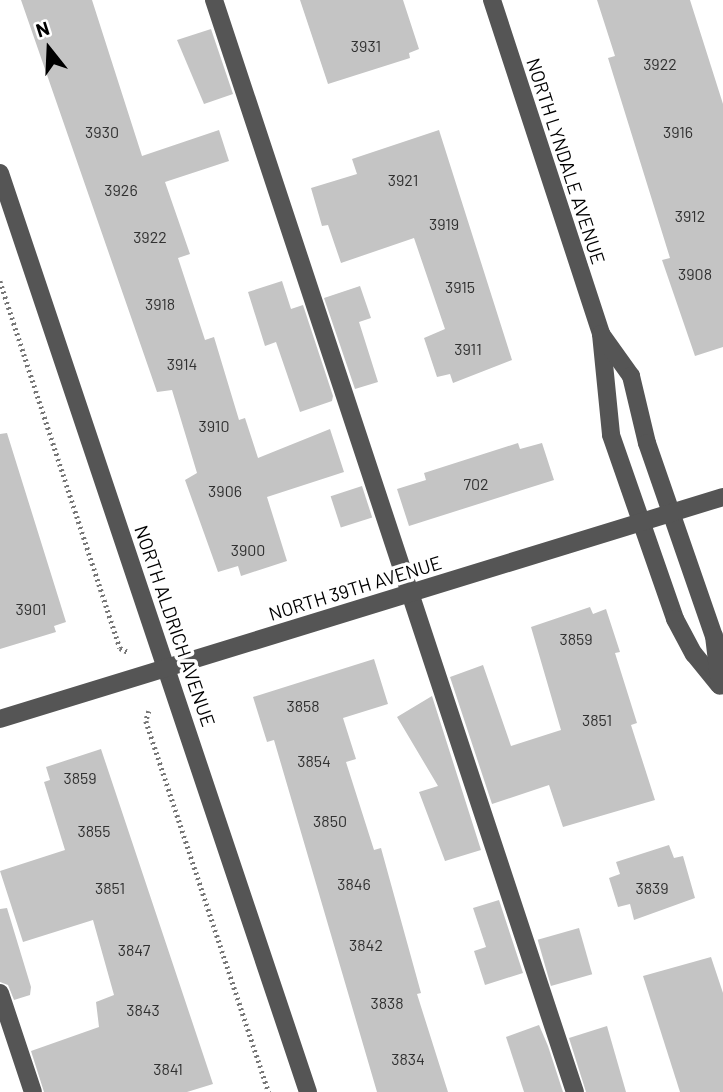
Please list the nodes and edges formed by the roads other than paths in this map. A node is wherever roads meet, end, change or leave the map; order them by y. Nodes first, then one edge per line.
1 (214, 0) edge
2 (492, 0) edge
3 (0, 173) edge
4 (601, 334) junction
5 (723, 497) edge
6 (672, 514) junction
7 (642, 523) junction
8 (410, 593) junction
9 (167, 669) junction
10 (721, 690) edge
11 (0, 719) edge
12 (0, 993) edge
13 (33, 1092) edge
14 (308, 1092) edge
15 (575, 1092) edge

1 - 8 street
2 - 4 street, NORTH LYNDALE AVENUE
3 - 9 street, NORTH ALDRICH AVENUE
4 - 6 street, NORTH LYNDALE AVENUE
4 - 7 street, NORTH LYNDALE AVENUE
5 - 6 street, NORTH 39TH AVENUE
6 - 7 street, NORTH 39TH AVENUE
6 - 10 street, NORTH LYNDALE AVENUE
7 - 8 street, NORTH 39TH AVENUE
7 - 10 street, NORTH LYNDALE AVENUE
8 - 9 street, NORTH 39TH AVENUE
8 - 15 street
9 - 11 street, NORTH 39TH AVENUE
9 - 14 street, NORTH ALDRICH AVENUE
12 - 13 street

